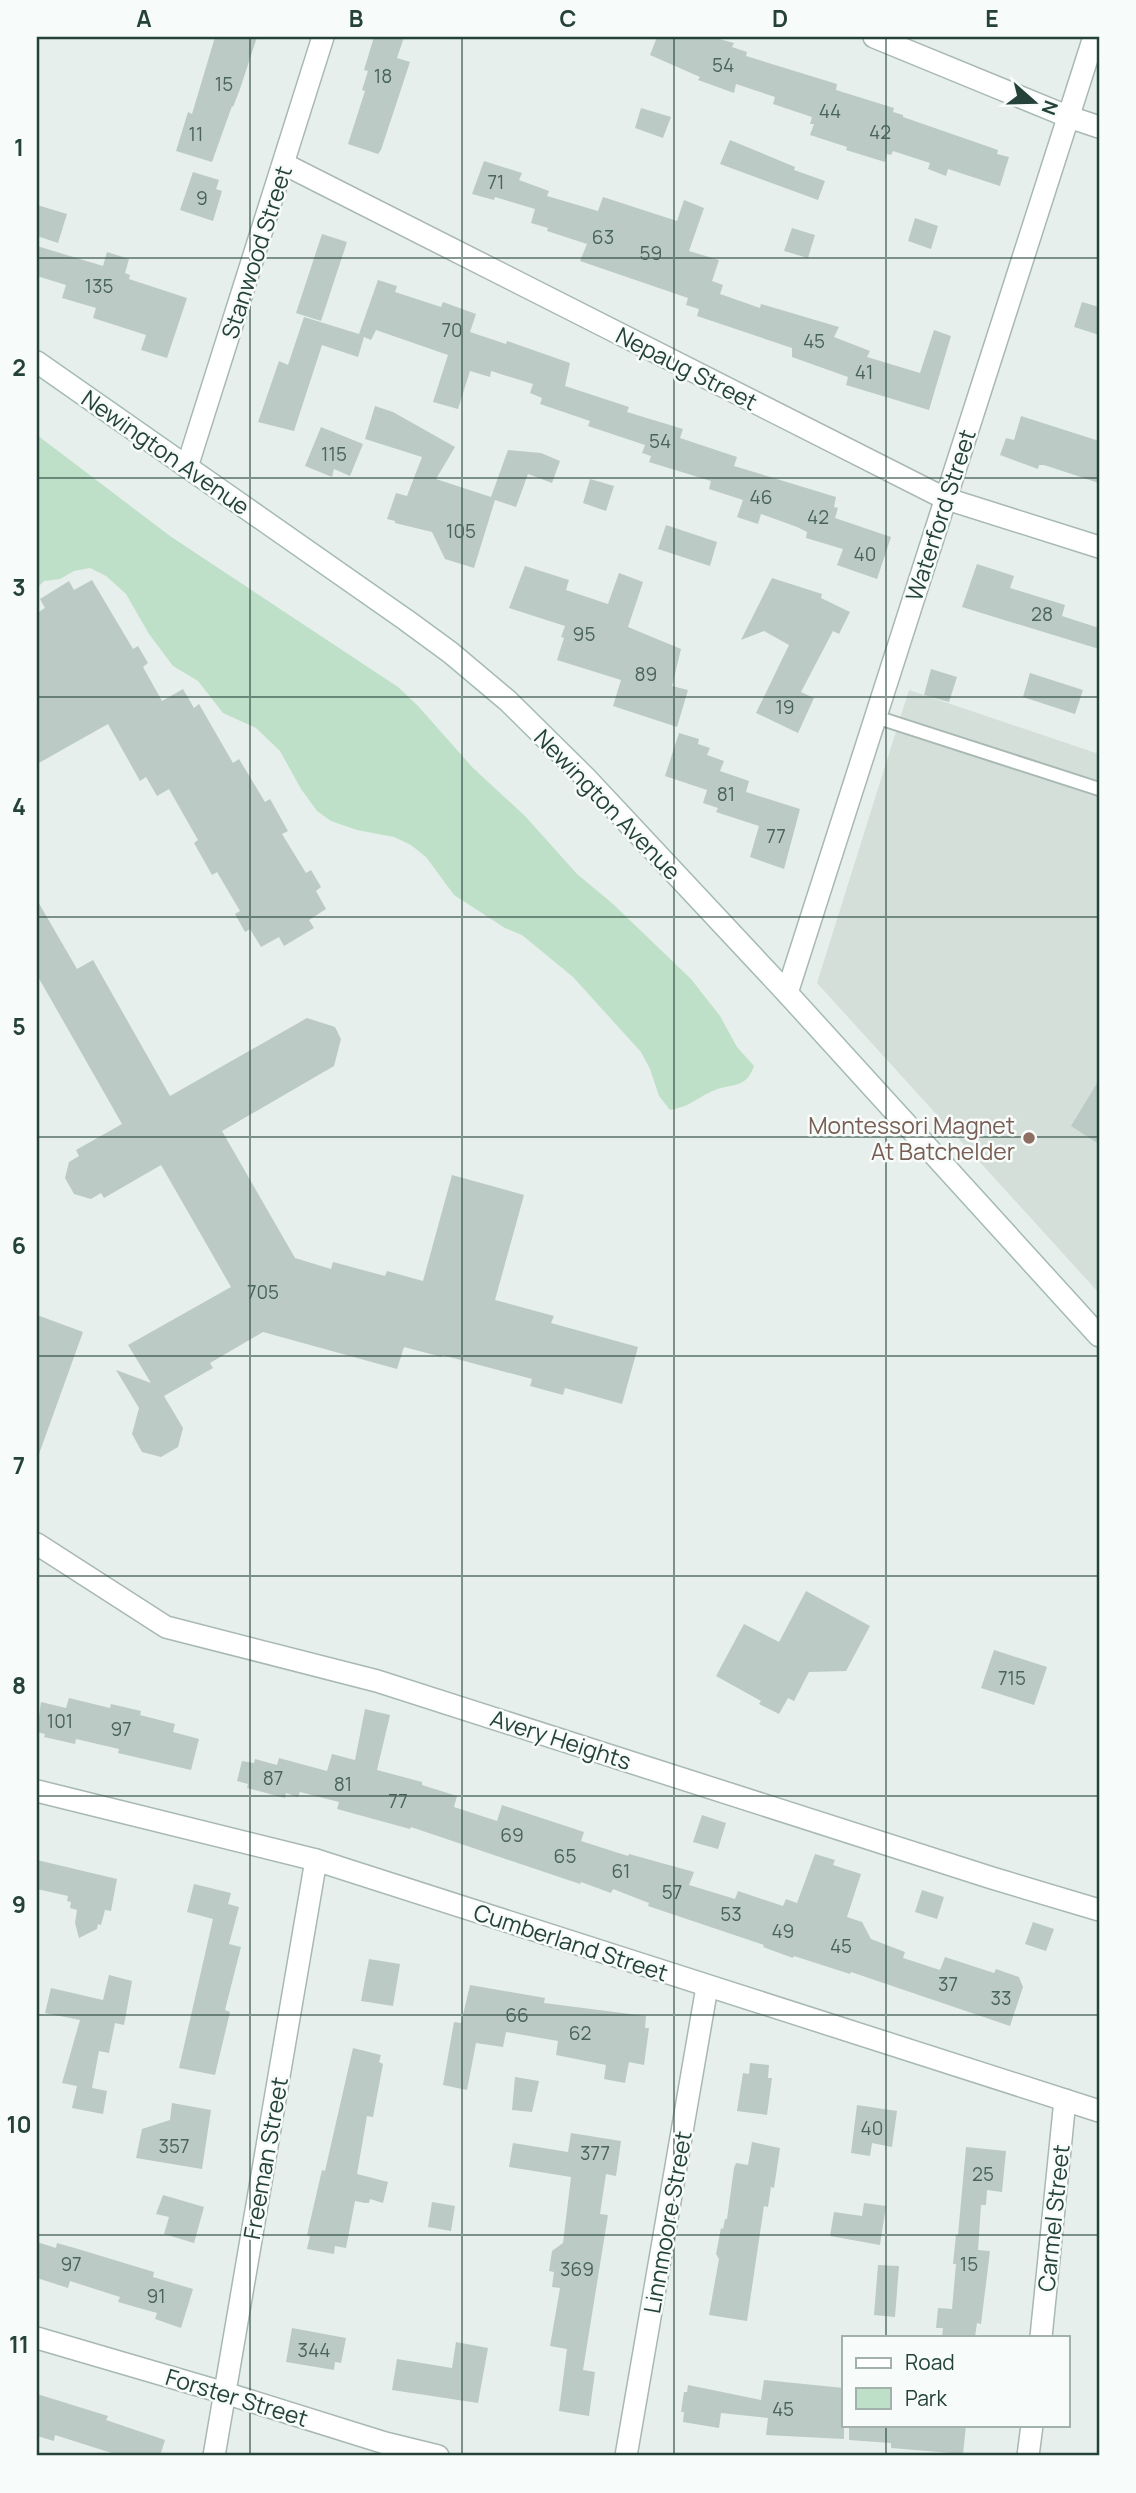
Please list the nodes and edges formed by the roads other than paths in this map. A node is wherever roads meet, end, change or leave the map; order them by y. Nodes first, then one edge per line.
1 (323, 37) edge
2 (874, 37) edge
3 (1094, 37) edge
4 (1069, 117) junction
5 (1099, 127) edge
6 (284, 164) junction
7 (37, 362) edge
8 (187, 467) junction
9 (944, 498) junction
10 (1099, 547) edge
11 (876, 717) junction
12 (1099, 789) edge
13 (787, 993) junction
14 (1099, 1336) edge
15 (37, 1544) edge
16 (37, 1791) edge
17 (316, 1860) junction
18 (1099, 1910) edge
19 (707, 1987) junction
20 (1065, 2100) junction
21 (1099, 2112) edge
22 (1041, 2336) edge
23 (37, 2338) edge
24 (225, 2393) junction
25 (1032, 2426) edge
26 (214, 2456) edge
27 (438, 2456) edge
28 (626, 2456) edge
29 (1028, 2456) edge

1 - 6 street, Stanwood Street
2 - 4 street
3 - 4 street, Waterford Street
4 - 5 street
4 - 9 street, Waterford Street
6 - 8 street, Stanwood Street
6 - 9 street, Nepaug Street
7 - 8 street, Newington Avenue
8 - 13 street, Newington Avenue
9 - 10 street, Nepaug Street
9 - 11 street, Waterford Street
11 - 12 lane
11 - 13 street, Waterford Street
13 - 14 street, Newington Avenue
15 - 18 street, Avery Heights
16 - 17 street, Cumberland Street
17 - 19 street, Cumberland Street
17 - 24 street, Freeman Street
19 - 20 street, Cumberland Street
19 - 28 street, Linnmoore Street
20 - 21 street, Cumberland Street
20 - 22 street, Carmel Street
23 - 24 street, Forster Street
24 - 26 street, Freeman Street
24 - 27 street, Forster Street
25 - 29 street

